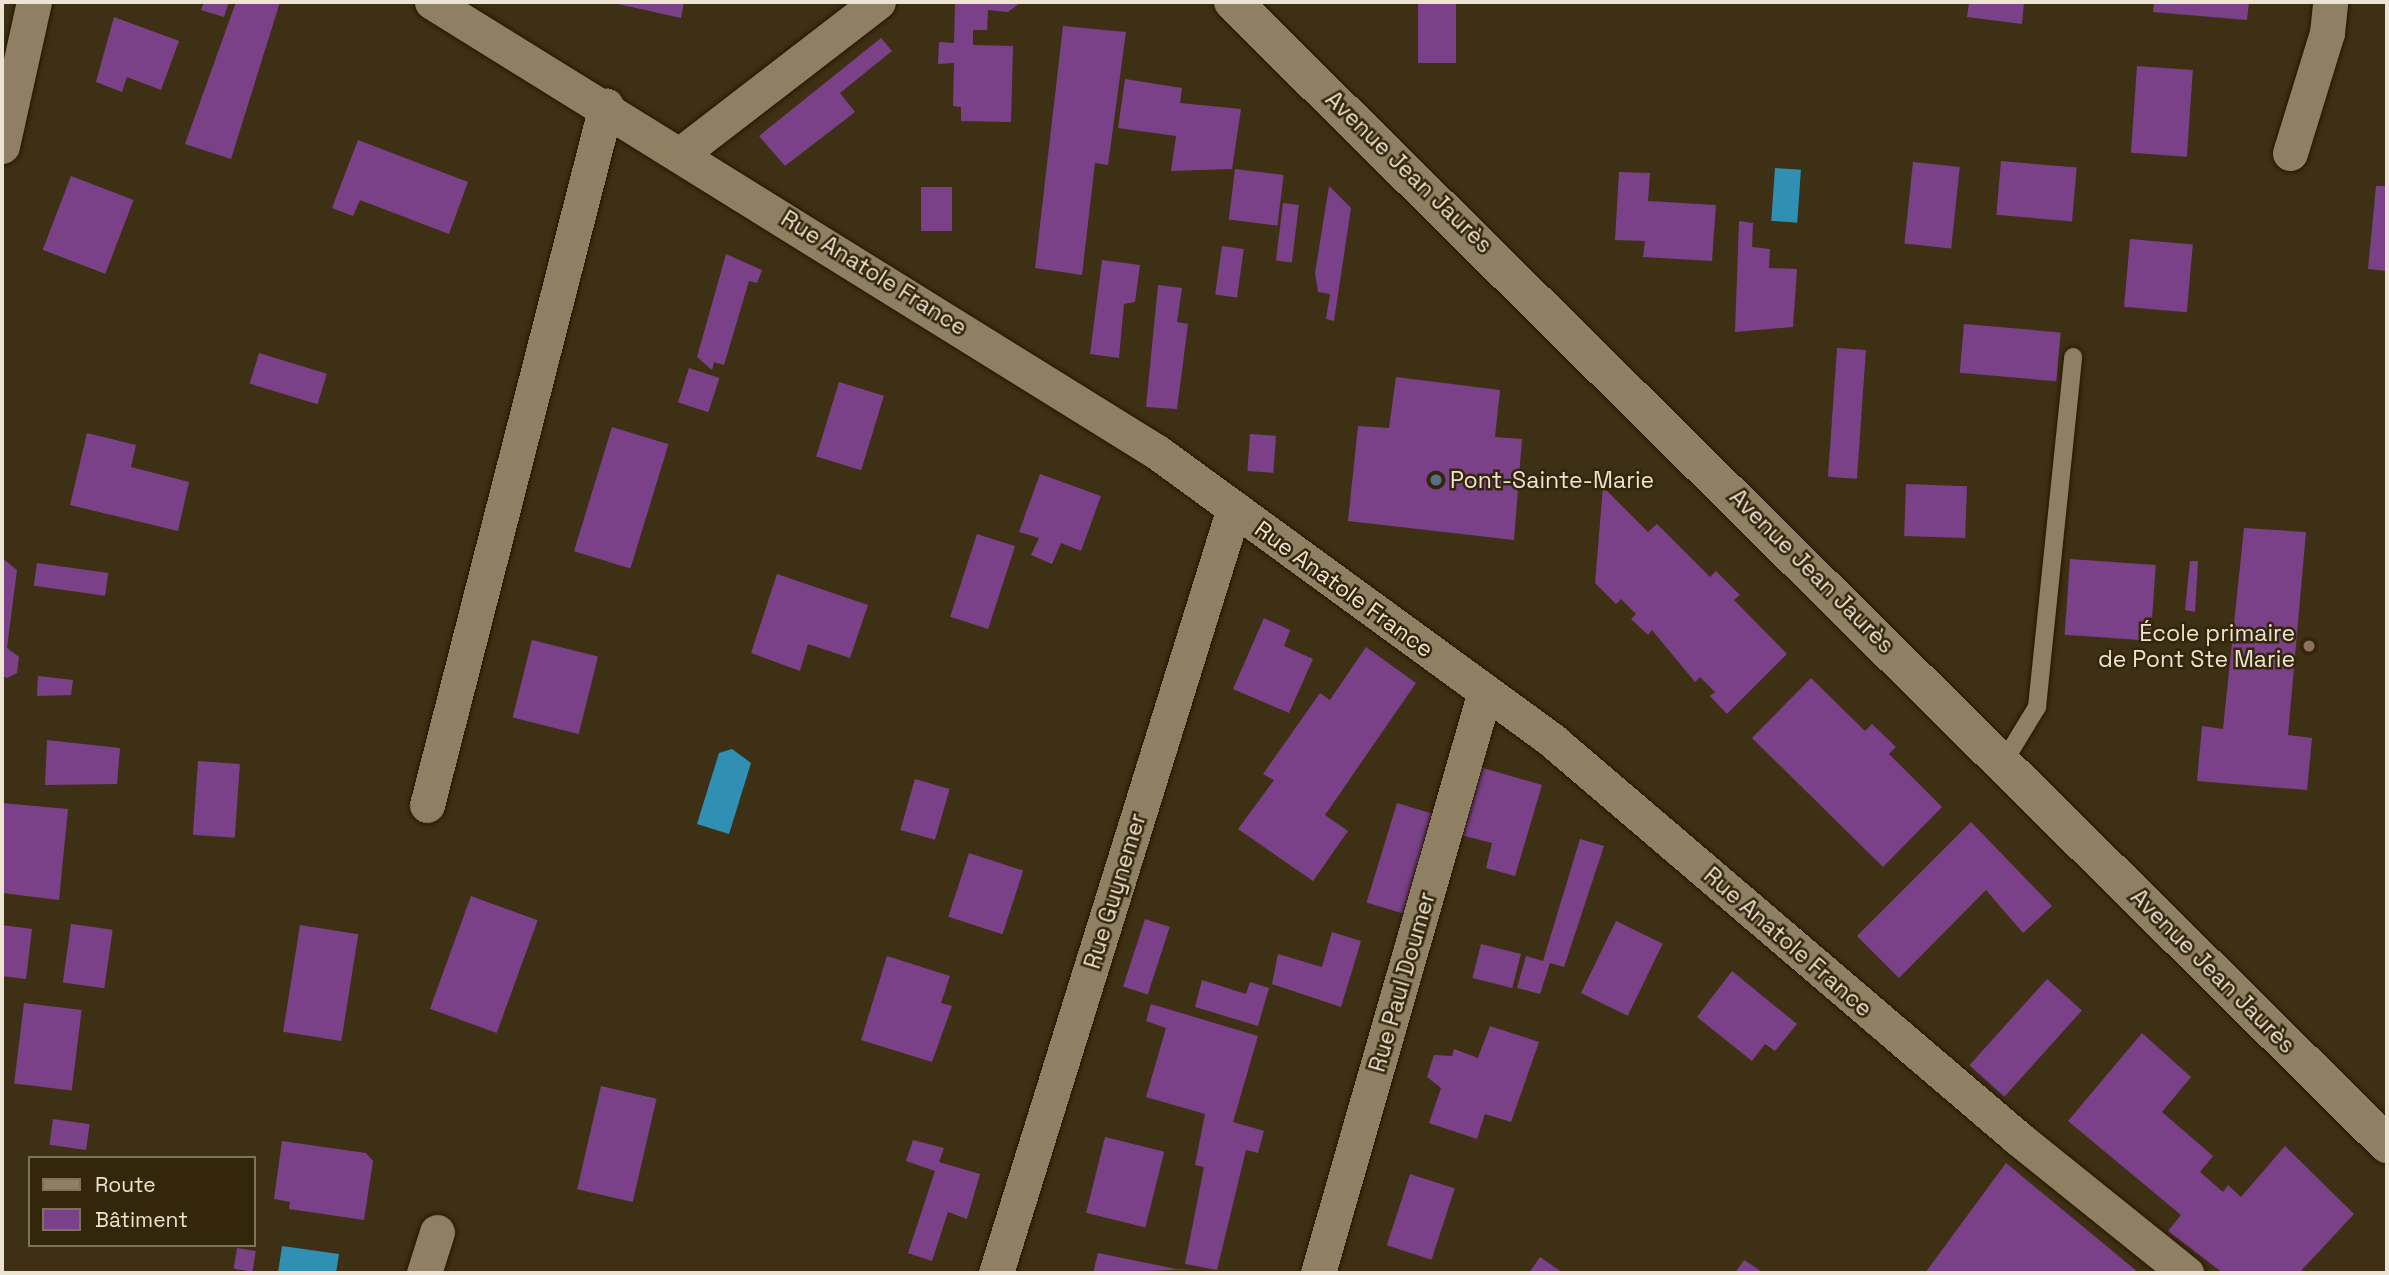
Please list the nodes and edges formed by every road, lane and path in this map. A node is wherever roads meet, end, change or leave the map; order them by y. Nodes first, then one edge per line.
1 (34, 2) edge
2 (432, 2) edge
3 (878, 2) edge
4 (1233, 2) edge
5 (2330, 2) edge
6 (606, 106) junction
7 (2, 146) edge
8 (683, 152) junction
9 (2290, 153) dead end
10 (2073, 357) dead end
11 (1234, 508) junction
12 (1485, 691) junction
13 (2003, 762) junction
14 (427, 805) dead end
15 (2387, 1143) edge
16 (437, 1232) dead end
17 (424, 1273) edge
18 (996, 1273) edge
19 (1318, 1273) edge
20 (2186, 1273) edge

1 - 7 street
2 - 6 street, Rue Anatole France
3 - 8 street
4 - 13 main road, Avenue Jean Jaurès
5 - 9 street
6 - 8 street, Rue Anatole France
6 - 14 street
8 - 11 street, Rue Anatole France
10 - 13 lane
11 - 12 street, Rue Anatole France
11 - 18 street, Rue Guynemer
12 - 19 street, Rue Paul Doumer
12 - 20 street, Rue Anatole France
13 - 15 main road, Avenue Jean Jaurès
16 - 17 street

